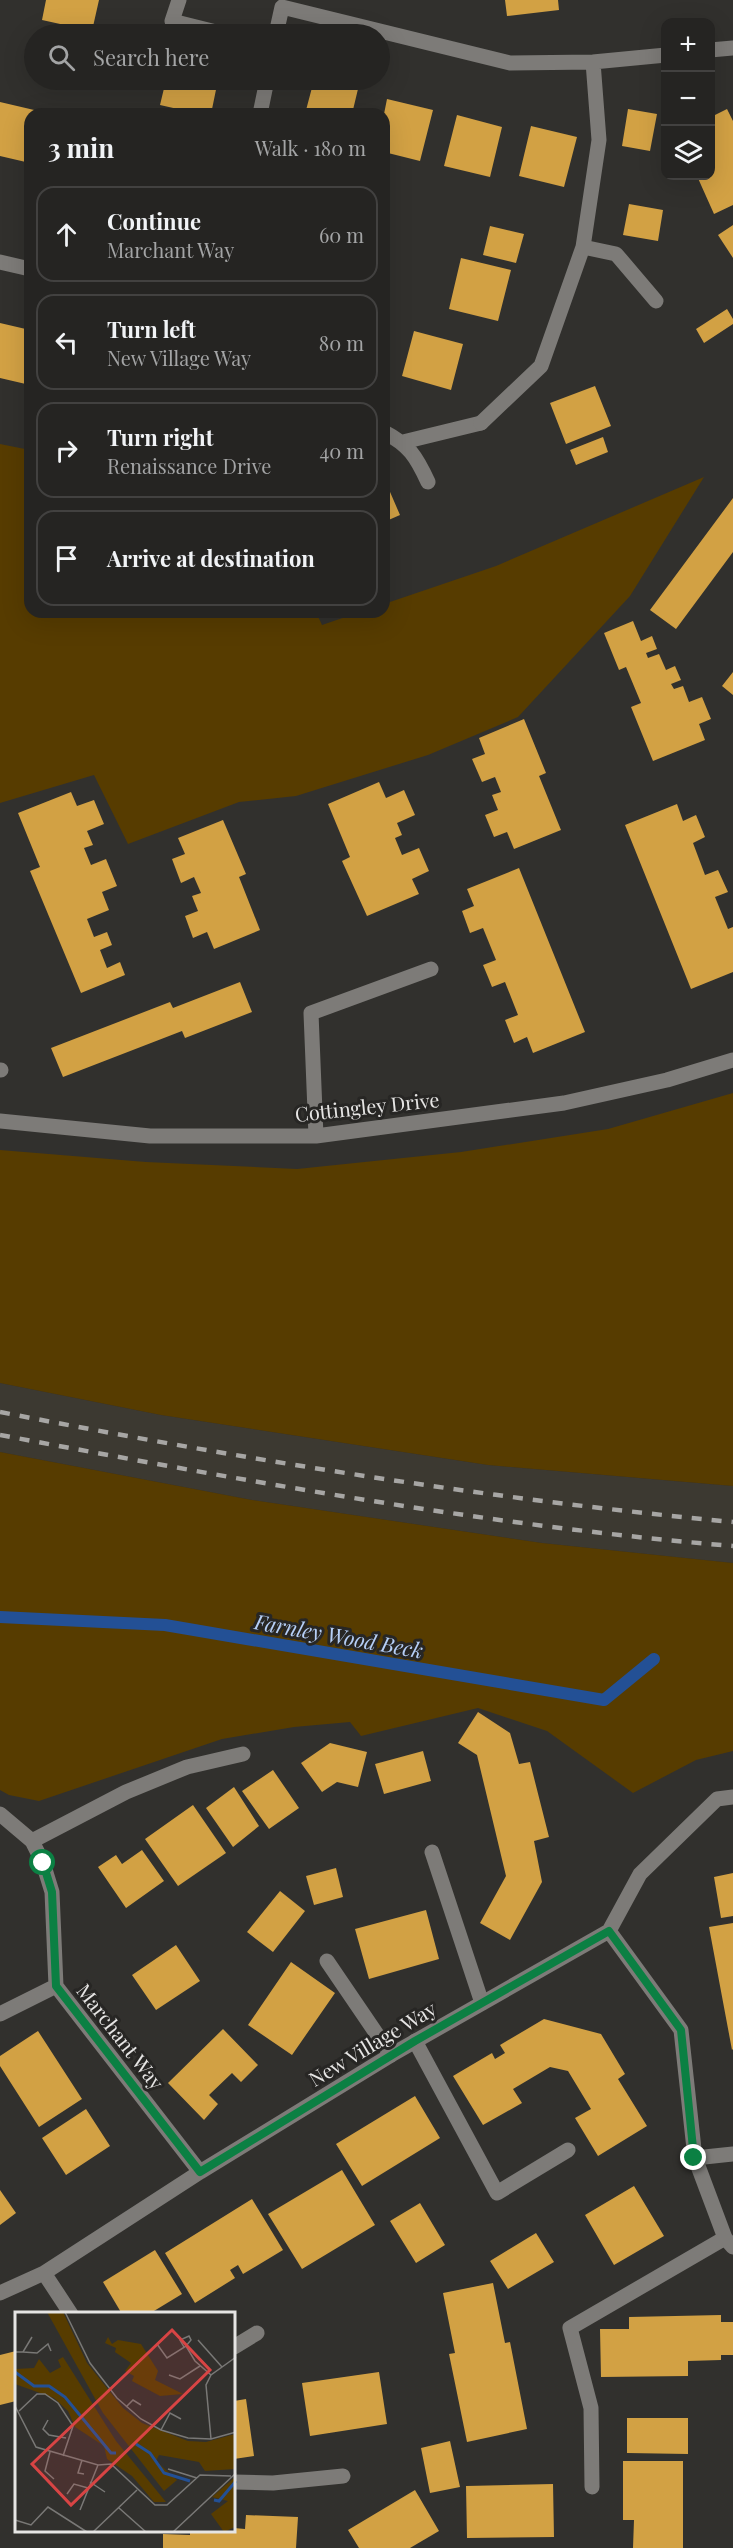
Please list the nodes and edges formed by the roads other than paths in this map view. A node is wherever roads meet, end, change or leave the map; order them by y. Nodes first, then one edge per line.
1 (179, 0) edge
2 (283, 3) edge
3 (184, 24) edge
4 (278, 24) edge
5 (362, 24) edge
6 (390, 31) edge
7 (733, 48) edge
8 (715, 50) edge
9 (661, 55) edge
10 (593, 62) junction
11 (265, 90) edge
12 (261, 108) edge
13 (583, 247) junction
14 (0, 262) edge
15 (24, 268) edge
16 (656, 301) dead end
17 (390, 435) edge
18 (403, 442) junction
19 (428, 482) dead end
20 (431, 969) dead end
21 (733, 1060) edge
22 (0, 1121) edge
23 (316, 1136) junction
24 (243, 1755) dead end
25 (733, 1797) edge
26 (0, 1814) edge
27 (32, 1841) junction
28 (432, 1852) dead end
29 (609, 1931) junction
30 (327, 1961) dead end
31 (56, 1986) junction
32 (482, 2003) junction
33 (0, 2014) edge
34 (415, 2041) junction
35 (391, 2055) junction
36 (568, 2150) dead end
37 (733, 2154) edge
38 (694, 2158) junction
39 (200, 2172) junction
40 (729, 2242) edge
41 (44, 2273) junction
42 (0, 2293) edge
43 (71, 2312) edge
44 (256, 2332) dead end
45 (236, 2346) edge
46 (343, 2476) dead end
47 (236, 2482) edge
48 (592, 2487) dead end

1 - 3 street
2 - 4 street
2 - 5 street
6 - 10 street
7 - 8 street
9 - 10 street
10 - 13 street
11 - 12 street
13 - 16 street
13 - 18 street
14 - 15 street
17 - 18 street
18 - 19 street
20 - 23 street
21 - 23 street, Cottingley Drive
22 - 23 street, Cottingley Drive
24 - 27 street
25 - 29 street
26 - 27 street, Marchant Way
27 - 31 street, Marchant Way
28 - 32 street
29 - 32 street, New Village Way
29 - 38 street
30 - 35 street
31 - 33 street
31 - 39 street, Marchant Way
32 - 34 street, New Village Way
34 - 35 street, New Village Way
34 - 36 street
35 - 39 street, New Village Way
37 - 38 street
38 - 40 street
39 - 41 street, New Village Way
40 - 48 street
41 - 42 street, New Village Way
41 - 43 street
44 - 45 street
46 - 47 street

